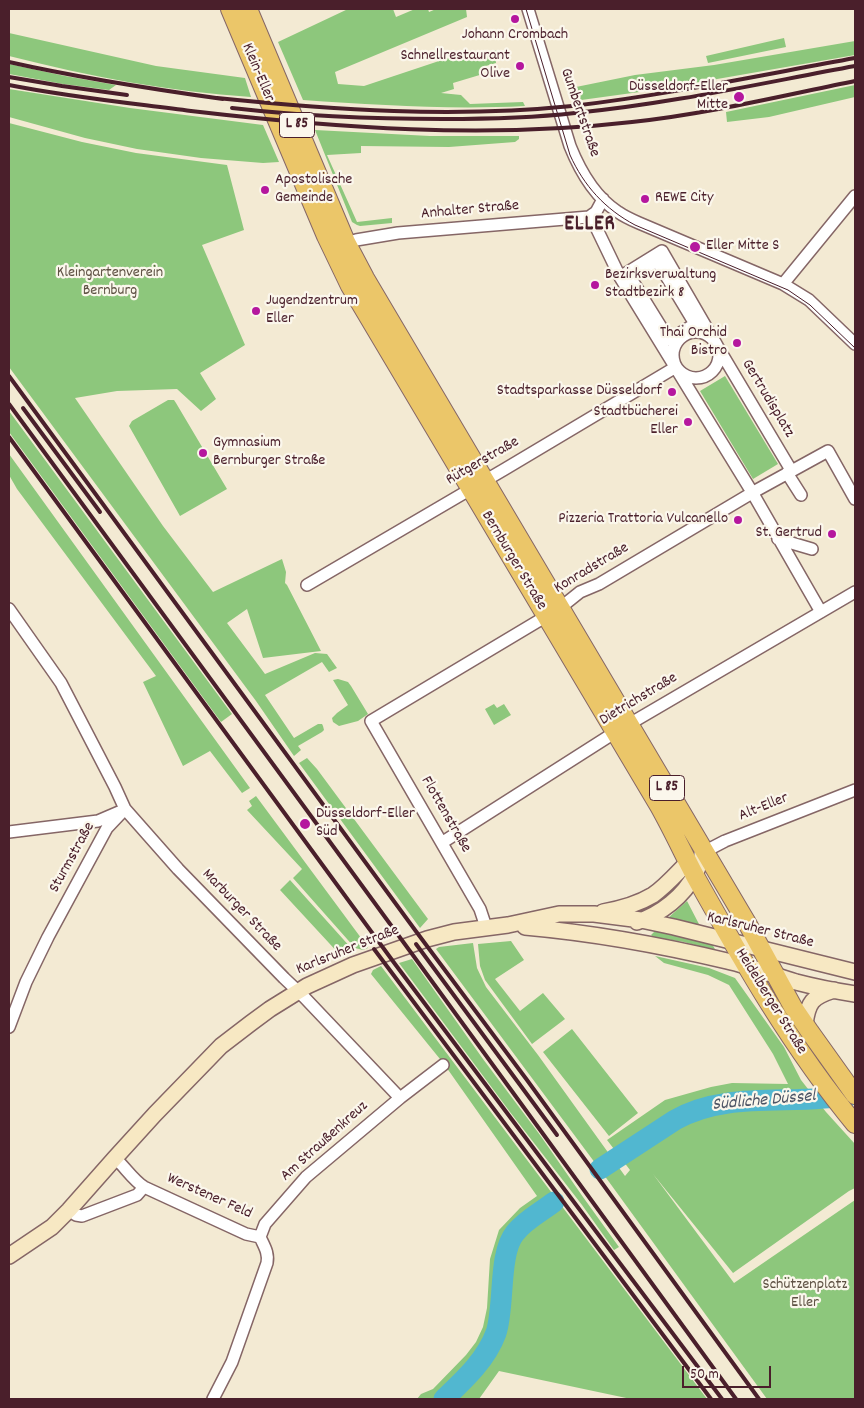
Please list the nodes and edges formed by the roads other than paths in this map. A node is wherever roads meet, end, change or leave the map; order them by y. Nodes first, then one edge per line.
1 (230, 9) edge
2 (248, 9) edge
3 (528, 9) edge
4 (855, 196) edge
5 (603, 199) junction
6 (593, 215) junction
7 (339, 245) junction
8 (620, 276) junction
9 (783, 284) junction
10 (679, 289) junction
11 (716, 344) junction
12 (855, 344) edge
13 (676, 367) junction
14 (789, 471) junction
15 (478, 485) junction
16 (853, 490) edge
17 (752, 492) junction
18 (800, 495) dead end
19 (778, 539) junction
20 (812, 549) dead end
21 (307, 585) dead end
22 (855, 592) edge
23 (9, 612) edge
24 (553, 612) junction
25 (821, 612) junction
26 (371, 721) joint
27 (622, 729) junction
28 (855, 790) edge
29 (125, 809) junction
30 (9, 832) edge
31 (442, 842) junction
32 (704, 851) junction
33 (691, 868) junction
34 (594, 914) junction
35 (641, 920) junction
36 (508, 925) junction
37 (486, 927) junction
38 (559, 930) junction
39 (733, 942) junction
40 (762, 949) junction
41 (747, 966) junction
42 (855, 972) edge
43 (775, 975) junction
44 (834, 990) junction
45 (297, 991) junction
46 (855, 994) edge
47 (805, 1024) junction
48 (9, 1027) edge
49 (443, 1065) dead end
50 (850, 1088) edge
51 (400, 1098) junction
52 (855, 1124) edge
53 (115, 1158) junction
54 (144, 1187) junction
55 (69, 1210) junction
56 (260, 1238) junction
57 (9, 1256) edge
58 (213, 1399) edge

1 - 7 main road, Klein-Eller / L 85
2 - 7 main road, Klein-Eller / L 85
3 - 5 street, Gumbertstraße
4 - 9 street
5 - 6 street
5 - 9 street, Gumbertstraße
6 - 7 street, Anhalter Straße
6 - 8 street
7 - 15 main road, Bernburger Straße / L 85
8 - 10 street, Gertrudisplatz
8 - 13 street
9 - 12 street, Gumbertstraße
10 - 10 street
10 - 11 street, Gertrudisplatz
11 - 13 street, Gertrudisplatz
11 - 13 street, Gertrudisplatz
11 - 14 street, Gertrudisplatz
13 - 15 street, Rütgerstraße
13 - 17 street
14 - 16 street
14 - 17 street
14 - 18 street, Gertrudisplatz
15 - 21 street, Rütgerstraße
15 - 24 main road, Bernburger Straße / L 85
17 - 19 street
17 - 24 street, Konradstraße
19 - 20 street
19 - 25 street
22 - 25 street, Dietrichstraße
23 - 29 street
24 - 26 street, Konradstraße
24 - 27 main road, Bernburger Straße / L 85
25 - 27 street, Dietrichstraße
26 - 31 street, Flottenstraße
27 - 31 street, Dietrichstraße
27 - 32 main road, Bernburger Straße / L 85
27 - 33 main road, Bernburger Straße / L 85
28 - 32 street, Alt-Eller
29 - 30 street
29 - 45 street, Marburger Straße
29 - 48 street, Sturmstraße
31 - 37 street, Flottenstraße
32 - 33 main road
32 - 40 main road, Heidelberger Straße / L 85
33 - 34 main road
33 - 35 main road
33 - 39 main road, Heidelberger Straße / L 85
34 - 35 main road, Karlsruher Straße
34 - 36 main road, Karlsruher Straße
35 - 38 main road
35 - 39 main road, Karlsruher Straße
36 - 37 main road, Karlsruher Straße
36 - 38 main road, Karlsruher Straße
37 - 45 main road, Karlsruher Straße
38 - 41 main road, Karlsruher Straße
39 - 40 main road, Karlsruher Straße
39 - 41 main road, Heidelberger Straße / L 85
40 - 42 main road, Karlsruher Straße
40 - 43 main road, Heidelberger Straße / L 85
41 - 43 main road, Karlsruher Straße
41 - 52 main road, Heidelberger Straße / L 85
43 - 44 main road, Karlsruher Straße
43 - 47 main road, Heidelberger Straße / L 85
44 - 46 main road, Karlsruher Straße
44 - 47 main road
45 - 51 street, Marburger Straße
45 - 53 main road, Karlsruher Straße
47 - 50 main road, Heidelberger Straße / L 85
49 - 51 street, Am Straußenkreuz
51 - 56 street, Am Straußenkreuz
53 - 54 street, Werstener Feld
53 - 55 main road
54 - 55 street, Werstener Feld
54 - 56 street, Werstener Feld
55 - 57 main road
56 - 58 street

